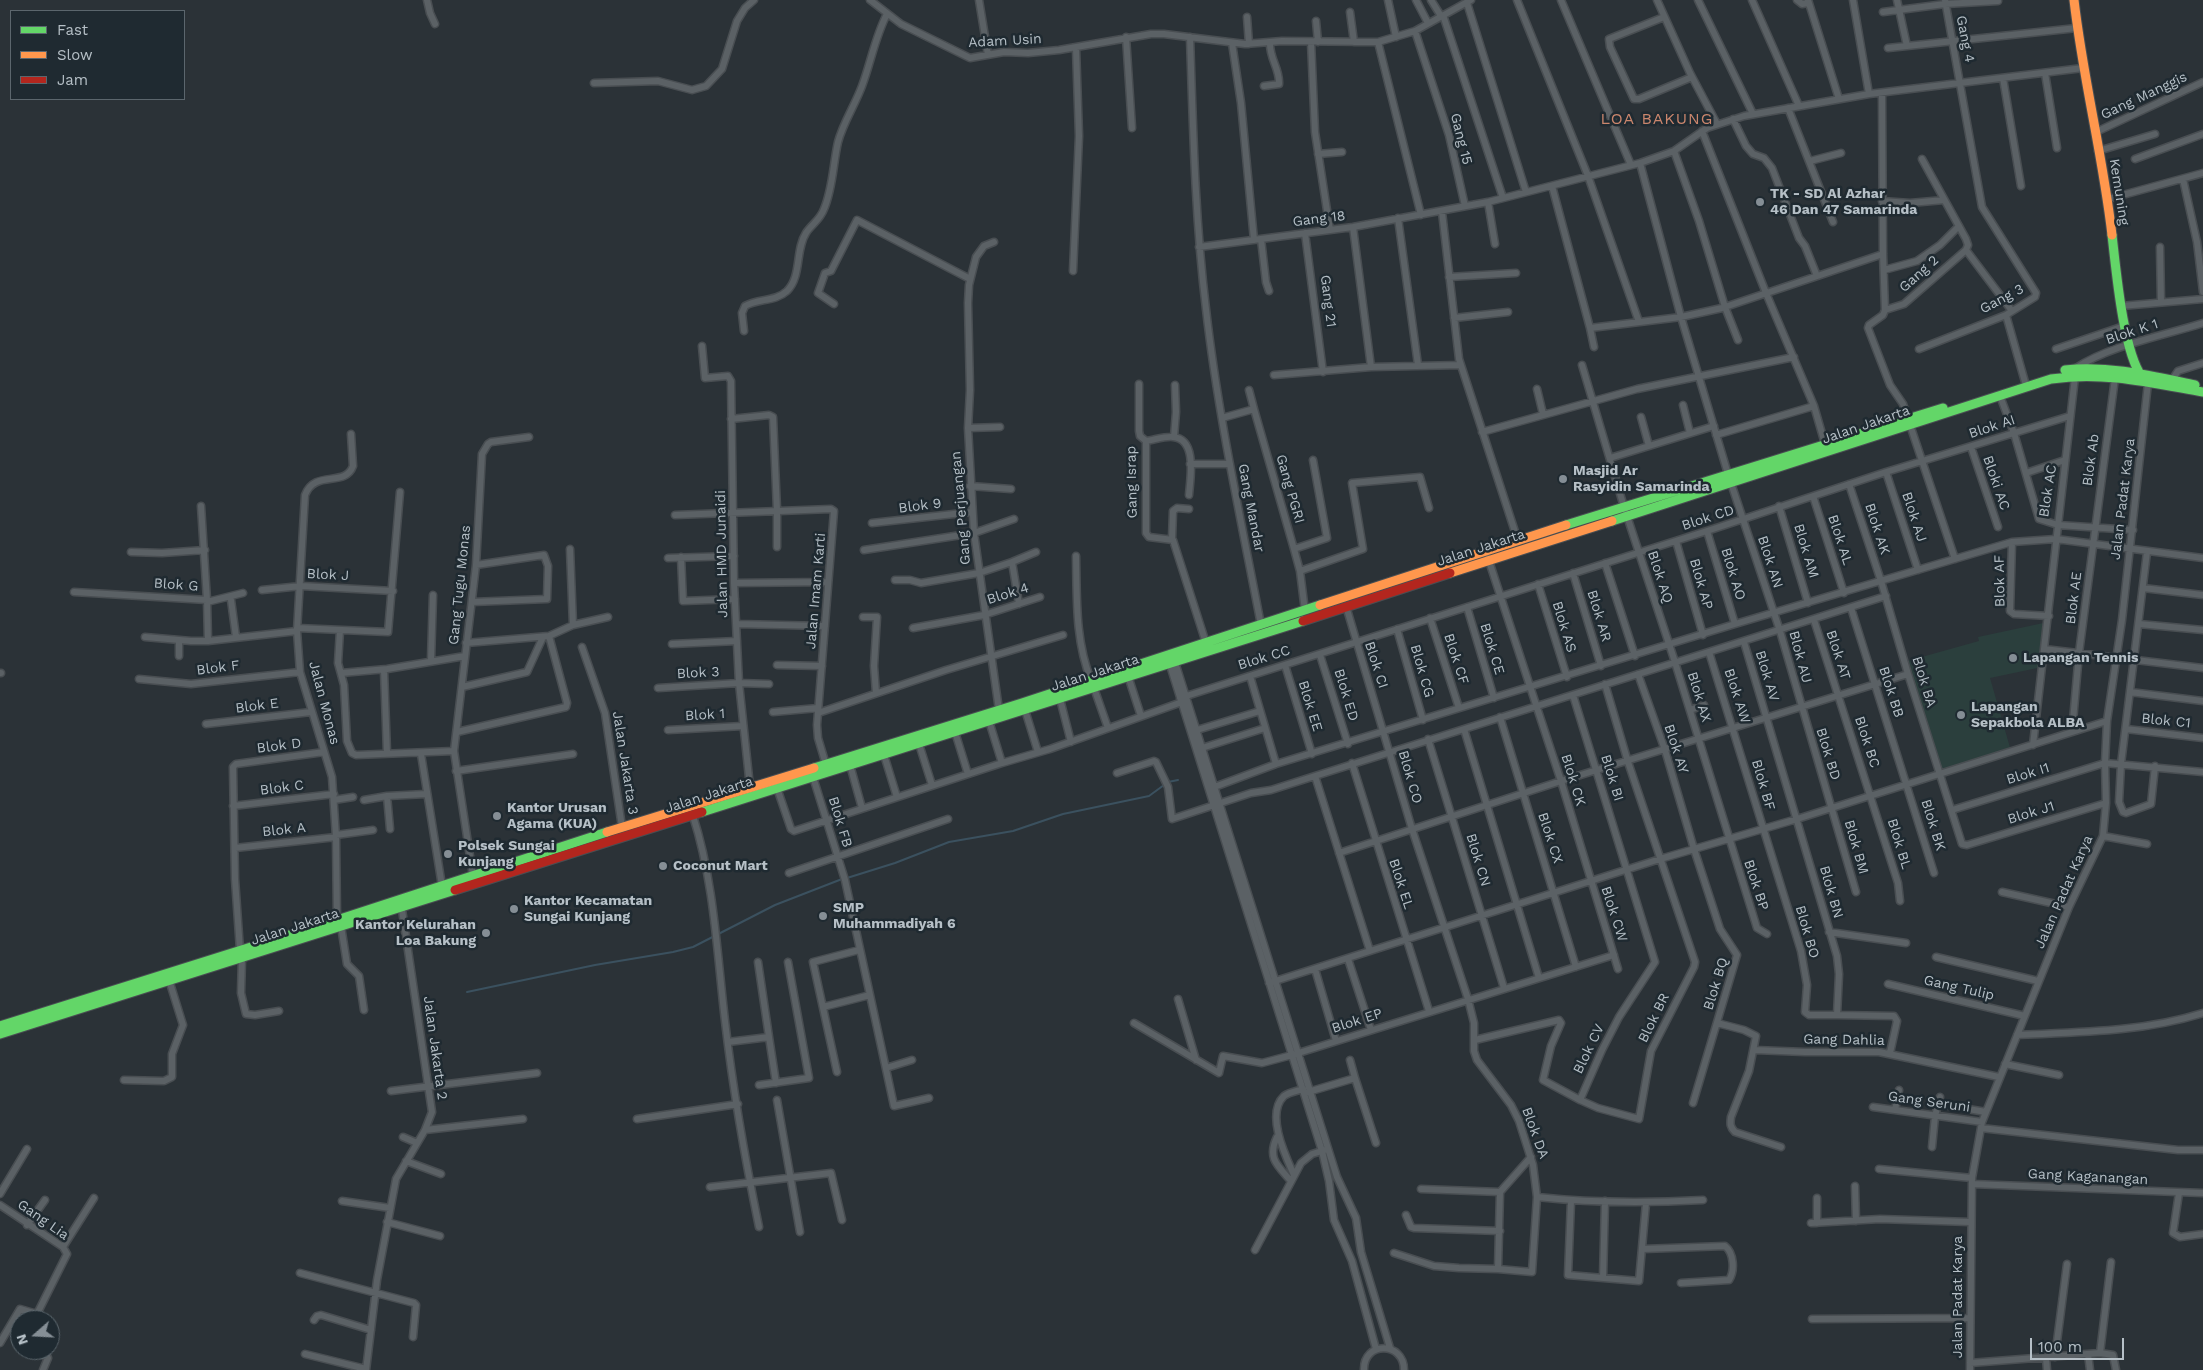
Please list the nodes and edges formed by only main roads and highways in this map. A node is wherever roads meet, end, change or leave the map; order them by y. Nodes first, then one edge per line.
1 (2074, 0) edge
2 (2076, 371) junction
3 (2140, 375) junction
4 (2148, 383) junction
5 (2203, 387) edge
6 (2203, 392) edge
7 (1908, 422) junction
8 (1730, 478) junction
9 (1626, 512) junction
10 (1487, 556) junction
11 (1344, 602) junction
12 (1171, 658) junction
13 (1092, 684) junction
14 (827, 767) junction
15 (502, 871) junction
16 (401, 903) junction
17 (0, 1030) edge

1 - 3 main road, Kemuning
2 - 3 main road, Jalan Jakarta
2 - 4 main road, Jalan Jakarta
2 - 7 main road, Jalan Jakarta
2 - 7 main road, Jalan Jakarta
3 - 4 main road, Kemuning
3 - 5 main road, Jalan Jakarta
4 - 6 main road, Jalan Jakarta
7 - 8 main road, Jalan Jakarta
7 - 8 main road, Jalan Jakarta
8 - 9 main road, Jalan Jakarta
9 - 10 main road, Jalan Jakarta
9 - 10 main road, Jalan Jakarta
10 - 11 main road, Jalan Jakarta
11 - 12 main road, Jalan Jakarta
11 - 12 main road, Jalan Jakarta
12 - 13 main road, Jalan Jakarta
12 - 13 main road, Jalan Jakarta
13 - 14 main road, Jalan Jakarta
13 - 14 main road, Jalan Jakarta
14 - 15 main road, Jalan Jakarta
14 - 15 main road, Jalan Jakarta
15 - 16 main road, Jalan Jakarta
15 - 16 main road, Jalan Jakarta
16 - 17 main road, Jalan Jakarta

